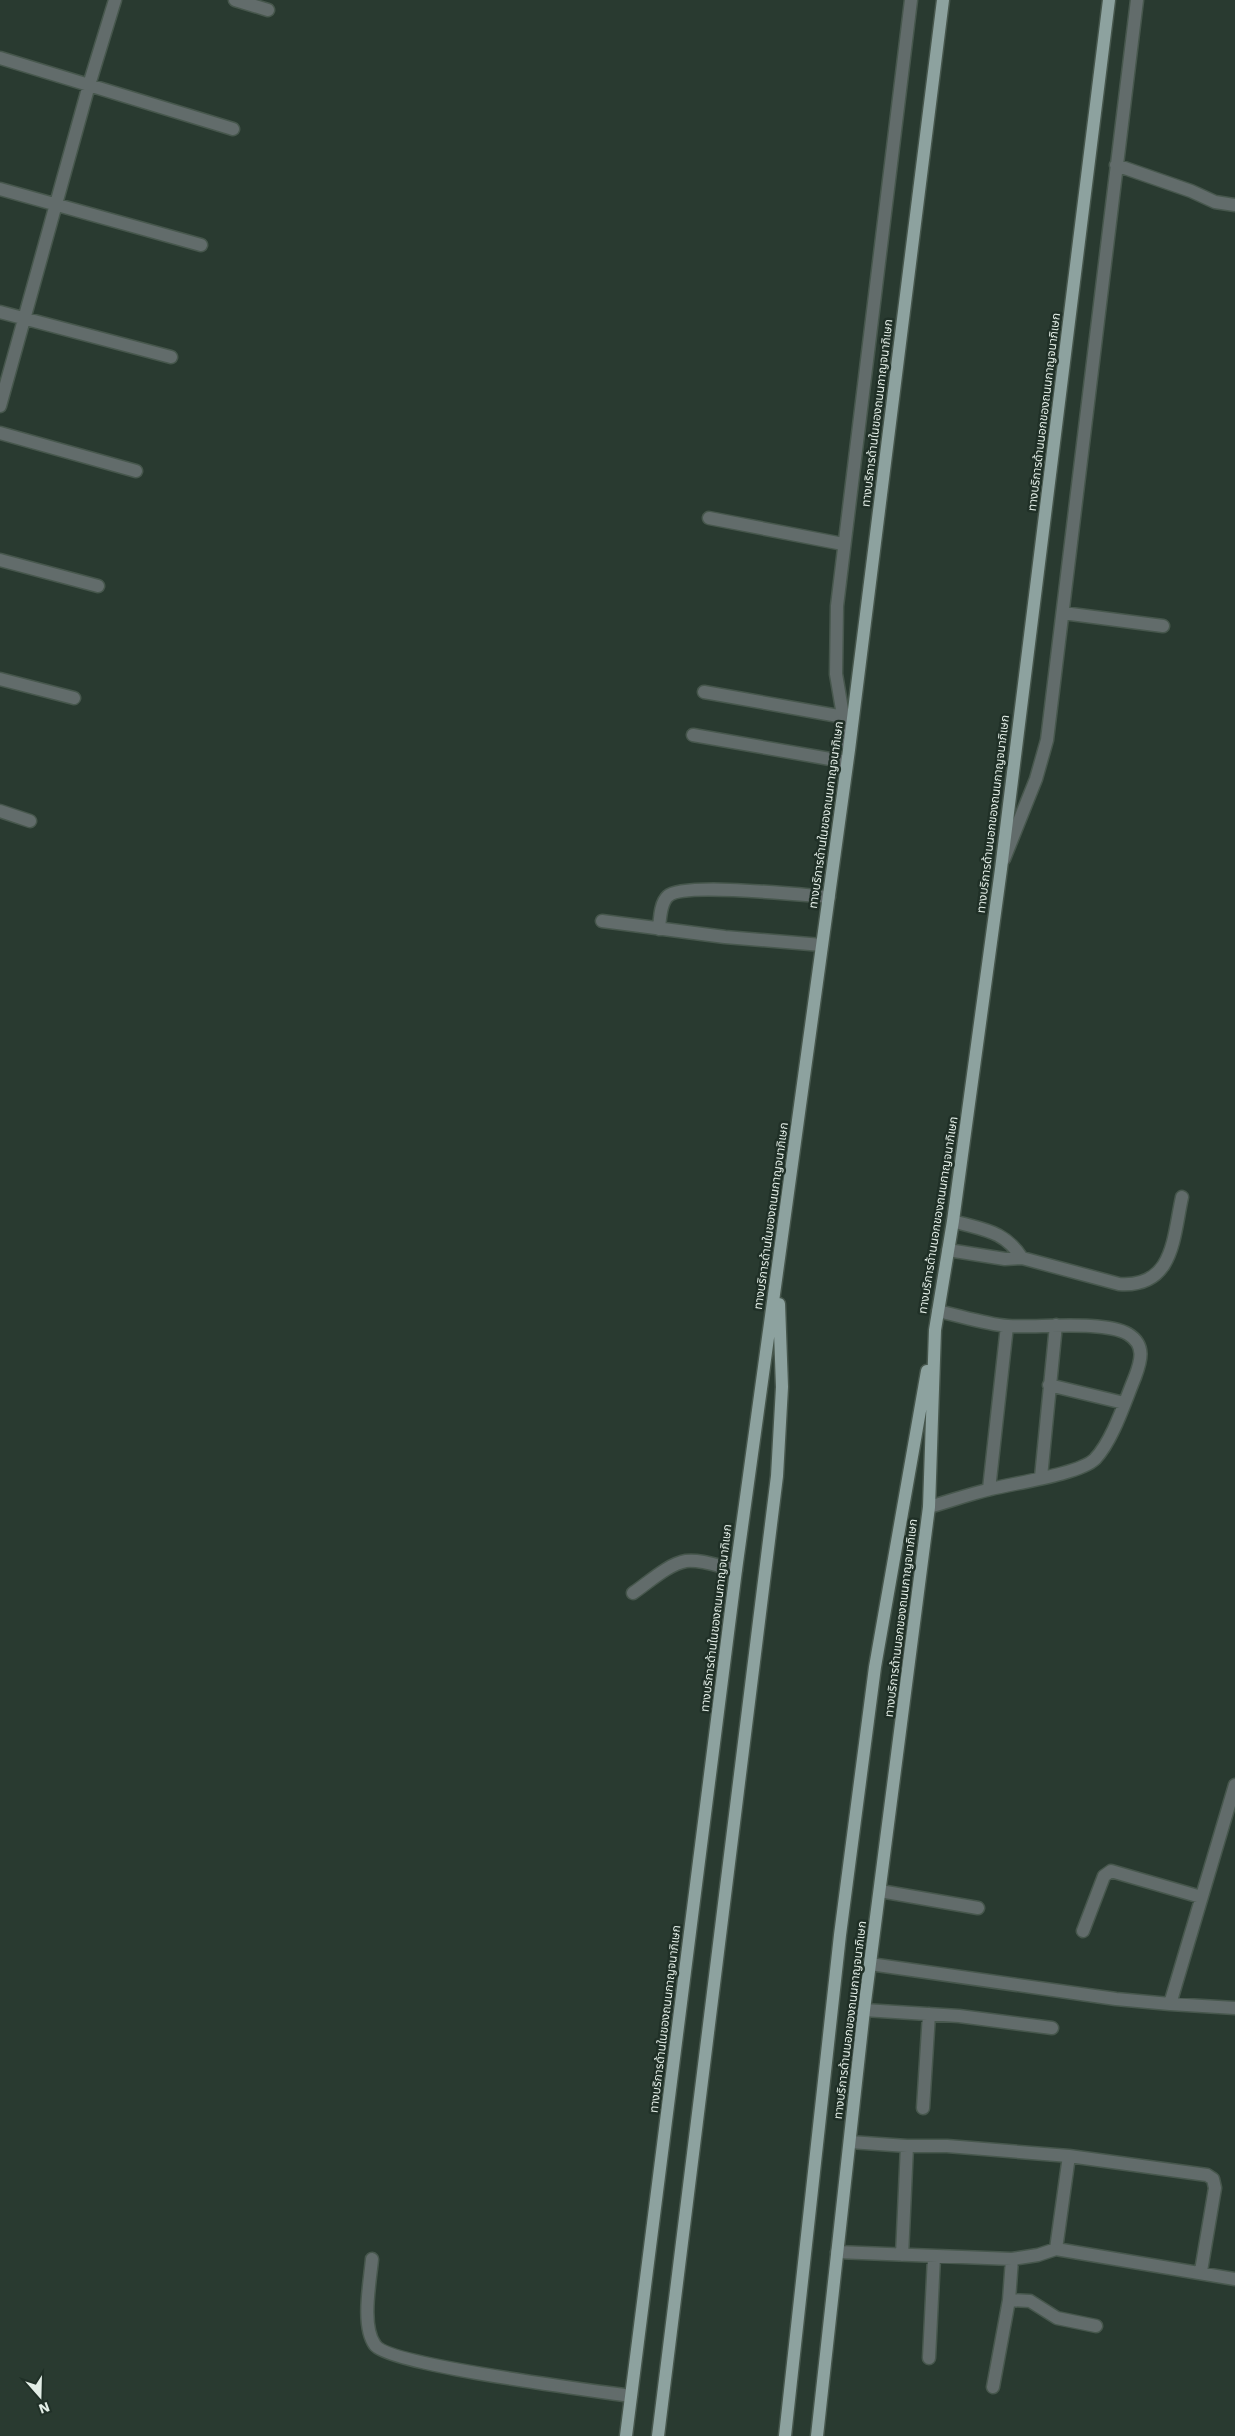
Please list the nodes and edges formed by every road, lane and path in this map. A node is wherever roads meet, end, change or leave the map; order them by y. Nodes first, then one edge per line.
1 (115, 0) edge
2 (235, 0) edge
3 (911, 0) edge
4 (943, 0) edge
5 (1109, 0) edge
6 (1137, 0) edge
7 (268, 10) dead end
8 (0, 58) edge
9 (89, 85) junction
10 (232, 129) dead end
11 (1116, 165) junction
12 (0, 189) edge
13 (55, 205) junction
14 (1235, 206) edge
15 (201, 244) dead end
16 (0, 312) edge
17 (25, 318) junction
18 (171, 356) dead end
19 (0, 406) edge
20 (0, 433) edge
21 (136, 471) dead end
22 (708, 518) dead end
23 (843, 544) junction
24 (0, 560) edge
25 (98, 586) dead end
26 (1063, 613) junction
27 (1163, 626) dead end
28 (0, 679) edge
29 (704, 692) dead end
30 (74, 698) dead end
31 (844, 718) junction
32 (693, 735) dead end
33 (848, 756) junction
34 (0, 811) edge
35 (30, 821) dead end
36 (1001, 869) junction
37 (829, 897) junction
38 (602, 921) dead end
39 (659, 929) junction
40 (822, 945) junction
41 (1182, 1197) dead end
42 (953, 1221) junction
43 (948, 1250) junction
44 (1022, 1258) junction
45 (778, 1269) junction
46 (938, 1311) junction
47 (1056, 1325) junction
48 (1007, 1326) junction
49 (935, 1330) junction
50 (1049, 1385) junction
51 (1124, 1403) junction
52 (1041, 1477) junction
53 (989, 1489) junction
54 (929, 1507) junction
55 (736, 1570) junction
56 (633, 1593) dead end
57 (1235, 1785) edge
58 (880, 1891) junction
59 (1201, 1897) junction
60 (978, 1908) dead end
61 (1083, 1931) dead end
62 (870, 1964) junction
63 (1170, 2004) junction
64 (1235, 2008) edge
65 (864, 2010) junction
66 (929, 2014) junction
67 (1052, 2028) dead end
68 (923, 2108) dead end
69 (850, 2142) junction
70 (907, 2146) junction
71 (1069, 2156) junction
72 (1056, 2249) junction
73 (837, 2252) junction
74 (902, 2255) junction
75 (934, 2257) junction
76 (372, 2259) dead end
77 (1012, 2259) junction
78 (1201, 2272) junction
79 (1235, 2279) edge
80 (1009, 2300) junction
81 (1096, 2326) dead end
82 (929, 2358) dead end
83 (993, 2387) dead end
84 (631, 2396) junction
85 (626, 2436) edge
86 (658, 2436) edge
87 (785, 2436) edge
88 (817, 2436) edge

1 - 9 street
2 - 7 street
3 - 23 street
4 - 33 main road, ทางบริการด้านในของถนนกาญจนาภิเษก
5 - 36 main road, ทางบริการด้านนอกของถนนกาญจนาภิเษก
6 - 11 street
8 - 9 street
9 - 10 street
9 - 13 street
11 - 14 street
11 - 26 street
12 - 13 street
13 - 15 street
13 - 17 street
16 - 17 street
17 - 18 street
17 - 19 street
20 - 21 street
22 - 23 street
23 - 31 street
24 - 25 street
26 - 27 street
26 - 36 street
28 - 30 street
29 - 31 street
31 - 33 street
32 - 33 street
33 - 37 main road, ทางบริการด้านในของถนนกาญจนาภิเษก
34 - 35 street
36 - 42 main road, ทางบริการด้านนอกของถนนกาญจนาภิเษก
37 - 39 street
37 - 40 main road, ทางบริการด้านในของถนนกาญจนาภิเษก
38 - 39 street
39 - 40 street
40 - 45 main road, ทางบริการด้านในของถนนกาญจนาภิเษก
41 - 44 street
42 - 43 main road, ทางบริการด้านนอกของถนนกาญจนาภิเษก
42 - 44 street
43 - 44 street
43 - 46 main road, ทางบริการด้านนอกของถนนกาญจนาภิเษก
45 - 55 main road, ทางบริการด้านในของถนนกาญจนาภิเษก
45 - 86 main road
46 - 48 street
46 - 49 main road, ทางบริการด้านนอกของถนนกาญจนาภิเษก
47 - 48 street
47 - 50 street
47 - 51 street
48 - 53 street
49 - 54 main road, ทางบริการด้านนอกของถนนกาญจนาภิเษก
49 - 87 main road
50 - 51 street
50 - 52 street
51 - 52 street
52 - 53 street
53 - 54 street
54 - 58 main road, ทางบริการด้านนอกของถนนกาญจนาภิเษก
55 - 56 street
55 - 84 main road, ทางบริการด้านในของถนนกาญจนาภิเษก
57 - 59 street
58 - 60 street
58 - 62 main road, ทางบริการด้านนอกของถนนกาญจนาภิเษก
59 - 61 street
59 - 63 street
62 - 63 street
62 - 65 main road, ทางบริการด้านนอกของถนนกาญจนาภิเษก
63 - 64 street
65 - 66 street
65 - 69 main road, ทางบริการด้านนอกของถนนกาญจนาภิเษก
66 - 67 street
66 - 68 street
69 - 70 street
69 - 73 main road, ทางบริการด้านนอกของถนนกาญจนาภิเษก
70 - 71 street
70 - 74 street
71 - 72 street
71 - 78 street
72 - 77 street
72 - 78 street
73 - 74 street
73 - 88 main road, ทางบริการด้านนอกของถนนกาญจนาภิเษก
74 - 75 street
75 - 77 street
75 - 82 street
76 - 84 street
77 - 80 street
78 - 79 street
80 - 81 street
80 - 83 street
84 - 85 main road, ทางบริการด้านในของถนนกาญจนาภิเษก

